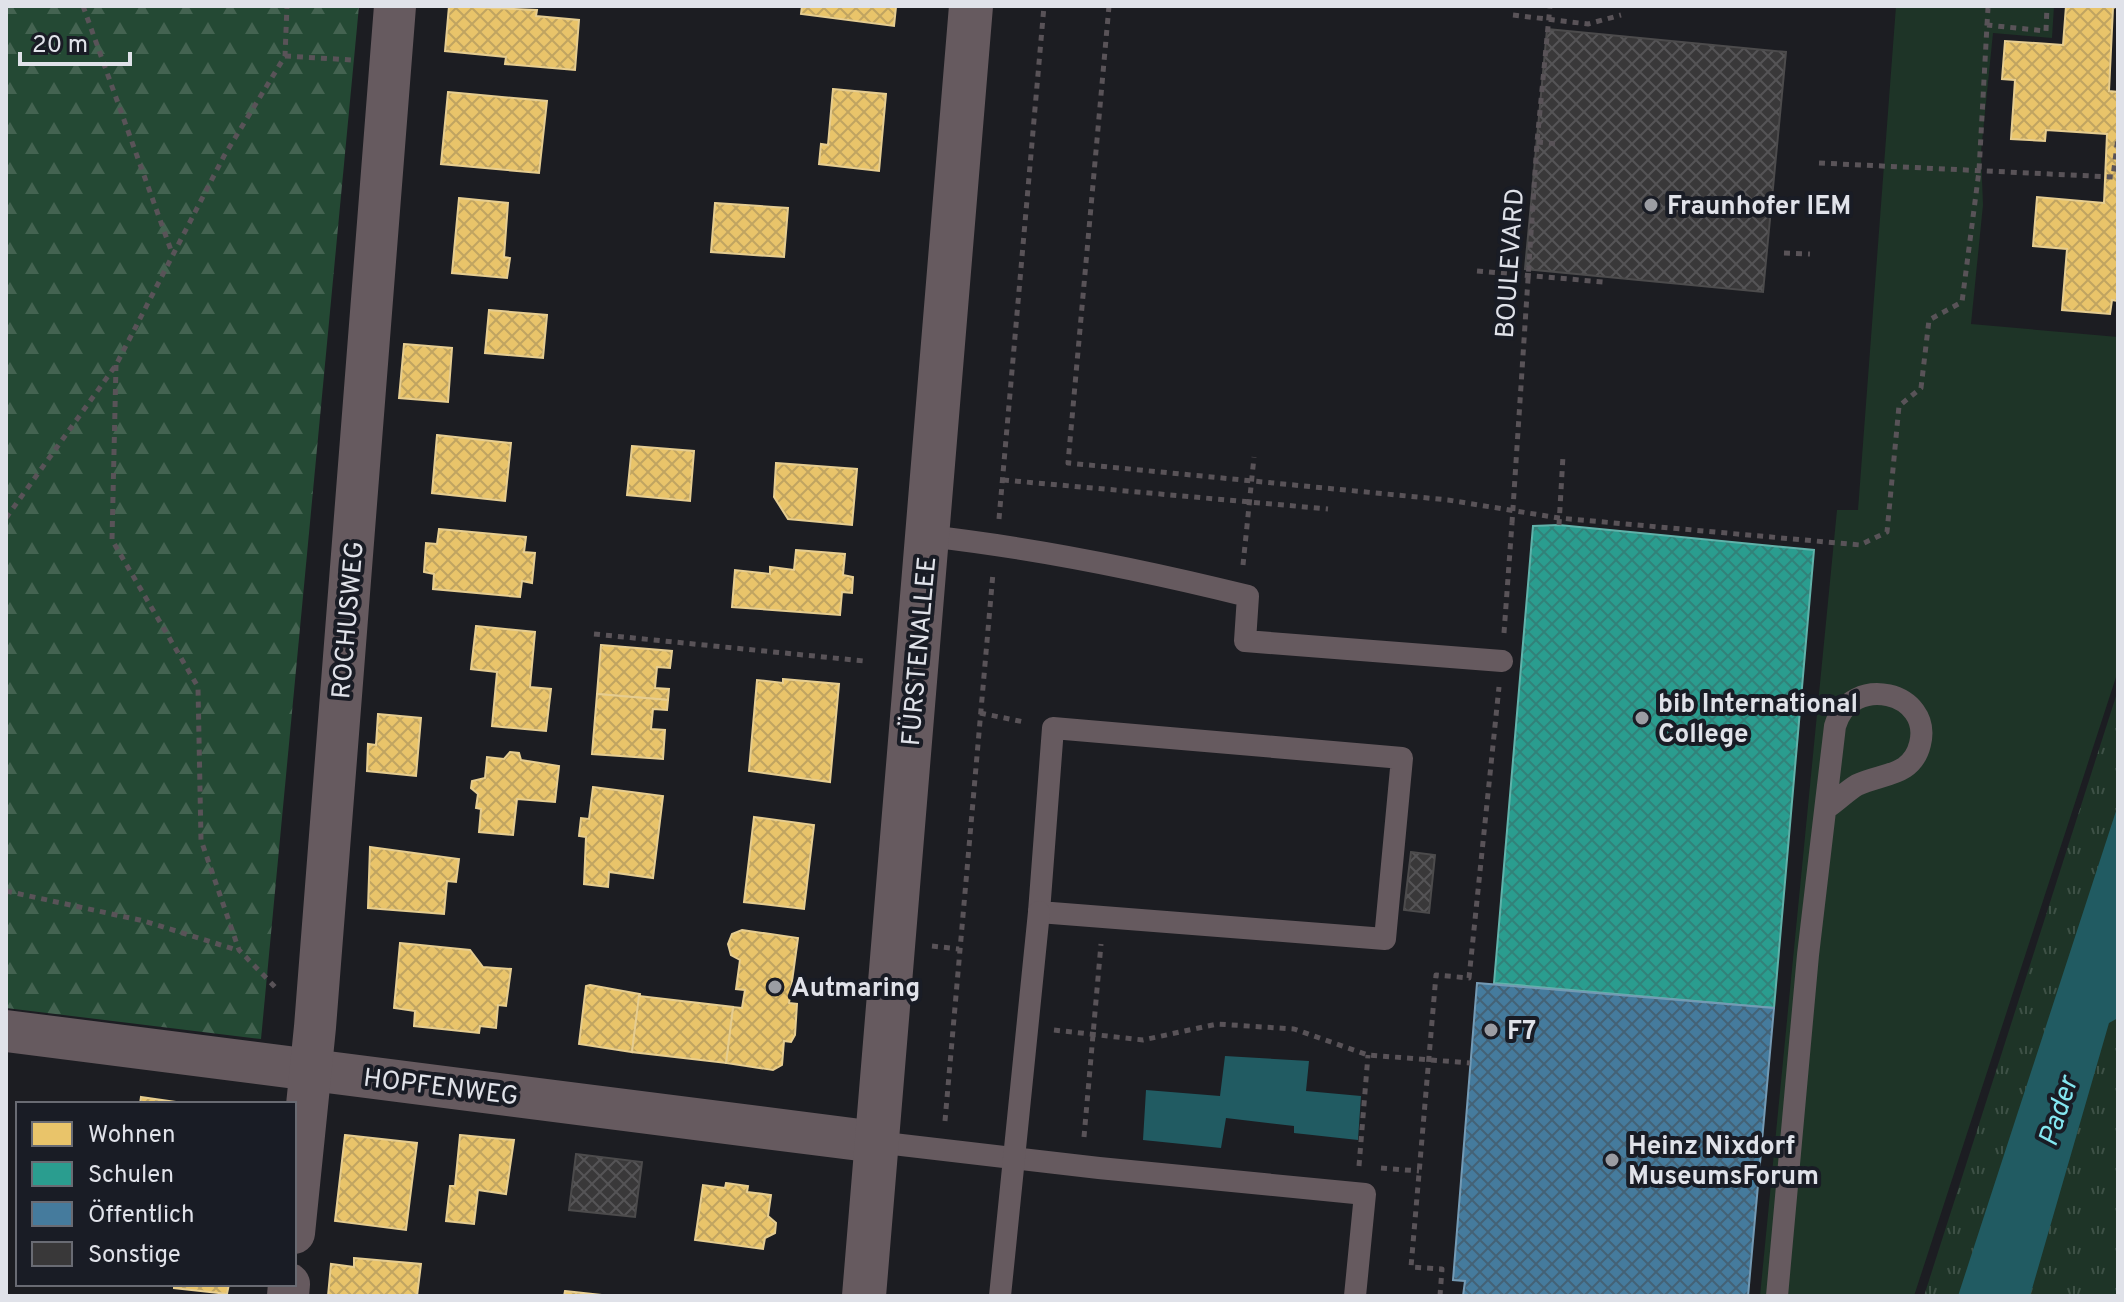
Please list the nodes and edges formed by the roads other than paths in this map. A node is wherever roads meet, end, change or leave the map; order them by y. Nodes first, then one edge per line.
1 (395, 6) edge
2 (971, 6) edge
3 (927, 536) junction
4 (1502, 661) road end
5 (1828, 807) junction
6 (1039, 912) junction
7 (6, 1031) edge
8 (311, 1070) junction
9 (876, 1142) junction
10 (1016, 1157) junction
11 (296, 1214) edge
12 (864, 1296) edge
13 (1000, 1296) edge
14 (1355, 1296) edge
15 (1777, 1296) edge

1 - 8 street, ROCHUSWEG
2 - 3 street, FÜRSTENALLEE
3 - 4 lane
3 - 9 street, FÜRSTENALLEE
5 - 5 lane
5 - 15 lane
6 - 6 lane
6 - 10 lane
7 - 8 street, HOPFENWEG
8 - 9 street, HOPFENWEG
8 - 11 street, ROCHUSWEG
9 - 10 lane
9 - 12 street, FÜRSTENALLEE
10 - 13 lane
10 - 14 lane

